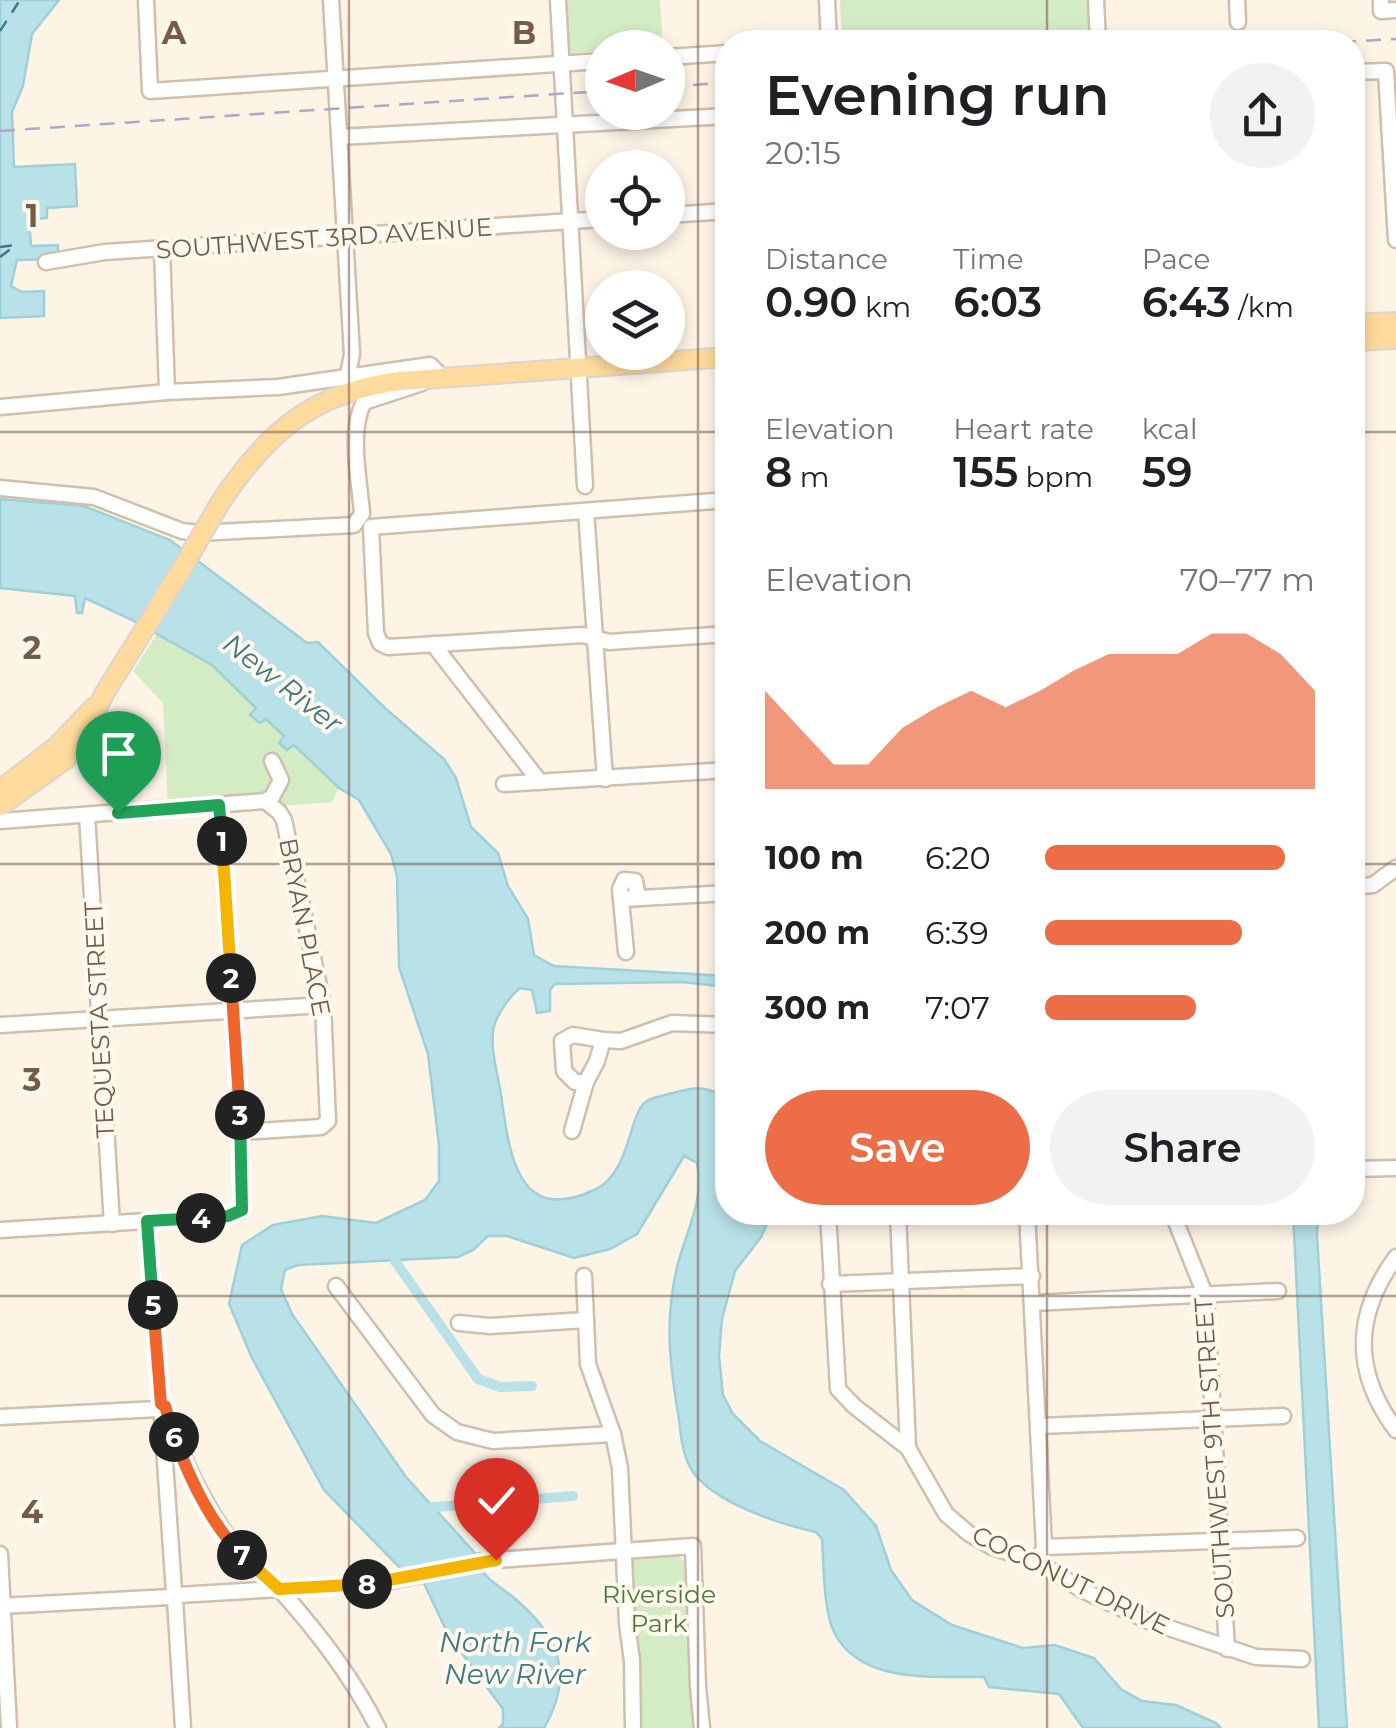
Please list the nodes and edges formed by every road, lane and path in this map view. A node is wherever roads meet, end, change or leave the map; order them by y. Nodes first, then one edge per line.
1 (146, 0) edge
2 (331, 0) edge
3 (558, 0) edge
4 (827, 0) edge
5 (1096, 0) edge
6 (1237, 0) edge
7 (1238, 22) dead end
8 (828, 30) edge
9 (1097, 30) edge
10 (715, 55) edge
11 (685, 56) edge
12 (585, 62) edge
13 (562, 63) junction
14 (1365, 72) edge
15 (335, 80) junction
16 (715, 117) edge
17 (565, 127) junction
18 (339, 137) junction
19 (715, 212) edge
20 (685, 214) edge
21 (585, 220) edge
22 (571, 221) junction
23 (346, 236) junction
24 (1396, 240) edge
25 (162, 249) junction
26 (46, 262) dead end
27 (1396, 322) edge
28 (1365, 323) edge
29 (1396, 339) edge
30 (1365, 340) edge
31 (352, 354) junction
32 (715, 358) edge
33 (579, 367) junction
34 (365, 373) junction
35 (347, 378) junction
36 (434, 379) junction
37 (166, 392) junction
38 (0, 407) edge
39 (585, 486) dead end
40 (0, 488) edge
41 (715, 501) edge
42 (586, 511) junction
43 (715, 635) edge
44 (595, 638) junction
45 (433, 644) junction
46 (102, 698) junction
47 (272, 761) dead end
48 (715, 771) edge
49 (605, 779) junction
50 (540, 782) junction
51 (504, 784) dead end
52 (0, 790) edge
53 (264, 802) junction
54 (219, 805) junction
55 (0, 806) edge
56 (87, 816) junction
57 (0, 822) edge
58 (1396, 868) edge
59 (1365, 886) edge
60 (715, 894) edge
61 (626, 952) dead end
62 (323, 1005) junction
63 (234, 1011) junction
64 (98, 1020) junction
65 (715, 1025) edge
66 (0, 1026) edge
67 (603, 1040) junction
68 (586, 1082) junction
69 (572, 1131) dead end
70 (241, 1132) junction
71 (1396, 1168) edge
72 (1365, 1169) edge
73 (147, 1221) junction
74 (112, 1224) junction
75 (828, 1225) edge
76 (898, 1225) edge
77 (1028, 1225) edge
78 (1178, 1225) edge
79 (0, 1230) edge
80 (1396, 1257) edge
81 (584, 1276) dead end
82 (1032, 1276) junction
83 (900, 1283) junction
84 (830, 1284) junction
85 (336, 1286) dead end
86 (1278, 1291) dead end
87 (1206, 1297) junction
88 (1033, 1304) junction
89 (586, 1320) junction
90 (458, 1323) dead end
91 (161, 1409) junction
92 (1283, 1416) dead end
93 (0, 1417) edge
94 (1214, 1418) junction
95 (1040, 1426) junction
96 (1396, 1430) edge
97 (612, 1434) junction
98 (908, 1448) junction
99 (1297, 1538) dead end
100 (1220, 1539) junction
101 (1044, 1547) junction
102 (624, 1550) junction
103 (0, 1554) edge
104 (1038, 1562) junction
105 (279, 1589) junction
106 (174, 1596) junction
107 (2, 1606) edge
108 (1227, 1649) junction
109 (1302, 1659) dead end
110 (10, 1728) edge
111 (183, 1728) edge
112 (378, 1728) edge
113 (633, 1728) edge
114 (702, 1728) edge

1 - 15 street
2 - 15 street
3 - 13 street
4 - 8 street
5 - 9 street
6 - 7 street
10 - 11 street
12 - 13 street
13 - 15 street
13 - 17 street
14 - 24 street
15 - 18 street
16 - 17 street
17 - 18 street
17 - 22 street
18 - 23 street
19 - 20 street
21 - 22 street, SOUTHWEST 3RD AVENUE
22 - 23 street, SOUTHWEST 3RD AVENUE
22 - 33 street
23 - 25 street, SOUTHWEST 3RD AVENUE
23 - 31 street
25 - 26 street, SOUTHWEST 3RD AVENUE
25 - 37 street
27 - 28 main road
29 - 30 main road
31 - 34 street
31 - 35 street
32 - 33 main road
33 - 36 main road
33 - 39 street
34 - 35 street
34 - 36 street
35 - 37 street
36 - 40 street
36 - 46 main road, bridge
37 - 38 street
41 - 42 street
42 - 44 street
42 - 45 street
43 - 44 street
44 - 45 street
44 - 49 street
45 - 50 street
46 - 52 main road
46 - 55 main road
47 - 53 street
48 - 49 street
49 - 50 street
50 - 51 street
53 - 54 street
53 - 62 street, BRYAN PLACE
54 - 56 street
54 - 63 street
56 - 57 street
56 - 64 street, TEQUESTA STREET
58 - 59 street
60 - 61 street
62 - 63 street
62 - 70 street, BRYAN PLACE
63 - 64 street
63 - 70 street
64 - 66 street
64 - 74 street, TEQUESTA STREET
65 - 67 street
67 - 68 street
67 - 68 street
68 - 69 street
70 - 73 street
71 - 72 street
73 - 74 street
73 - 91 street
74 - 79 street
75 - 84 street, COCONUT DRIVE
76 - 83 street
77 - 82 street
78 - 87 street, SOUTHWEST 9TH STREET
80 - 96 street
81 - 89 street
82 - 83 street
82 - 88 street
83 - 84 street
83 - 98 street
84 - 98 street, COCONUT DRIVE
85 - 97 street
86 - 87 street
87 - 88 street
87 - 94 street, SOUTHWEST 9TH STREET
88 - 95 street
89 - 90 street
89 - 97 street
91 - 93 street
91 - 105 street
91 - 106 street
92 - 94 street
94 - 95 street
94 - 100 street, SOUTHWEST 9TH STREET
95 - 101 street
97 - 102 street
98 - 104 street, COCONUT DRIVE
99 - 100 street
100 - 101 street
100 - 108 street, SOUTHWEST 9TH STREET
101 - 104 street
102 - 105 street
102 - 113 street
102 - 114 street
103 - 107 street
104 - 108 street, COCONUT DRIVE
105 - 106 street
105 - 112 street
106 - 107 street
106 - 111 street
107 - 110 street
108 - 109 street, COCONUT DRIVE

